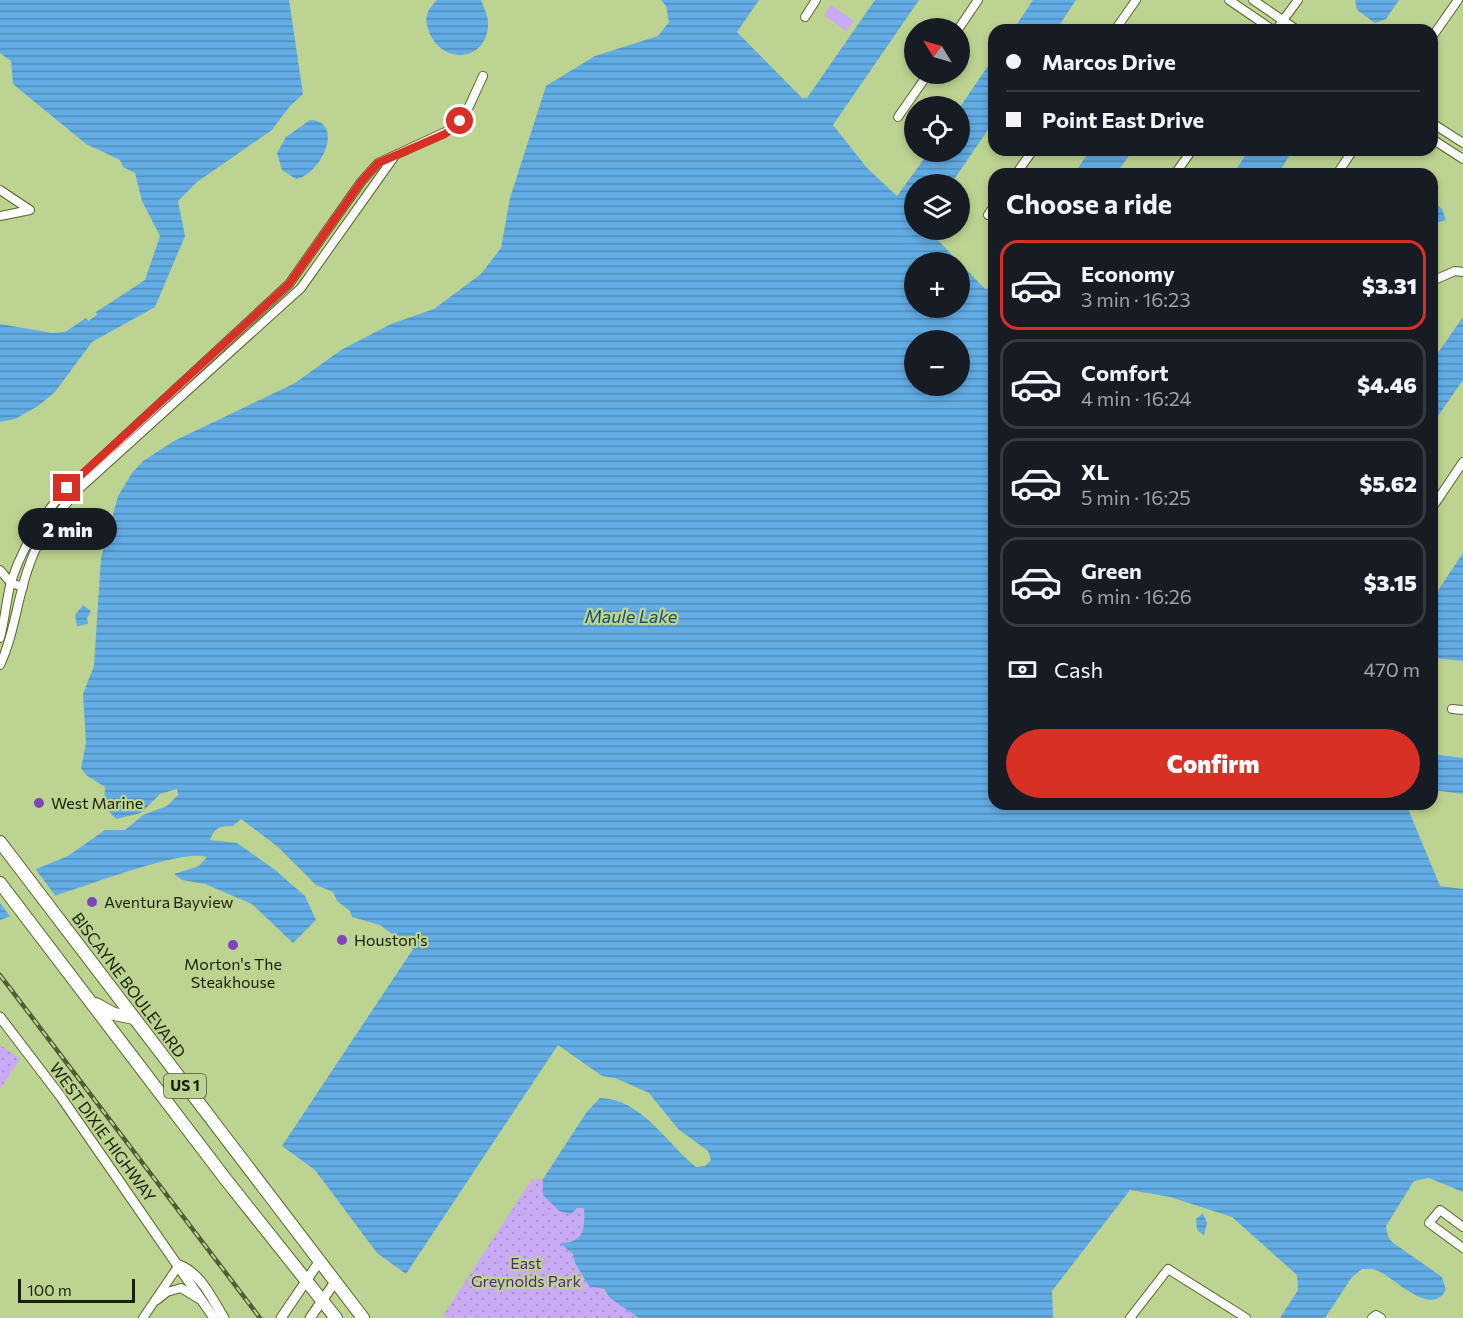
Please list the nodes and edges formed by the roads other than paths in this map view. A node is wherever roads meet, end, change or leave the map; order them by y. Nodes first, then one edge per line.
1 (816, 0) edge
2 (978, 0) edge
3 (1136, 0) edge
4 (1229, 0) edge
5 (1253, 0) edge
6 (1298, 0) edge
7 (1458, 0) edge
8 (805, 17) dead end
9 (966, 18) edge
10 (1283, 21) junction
11 (1119, 24) edge
12 (1265, 24) edge
13 (1280, 24) edge
14 (1288, 24) edge
15 (1438, 28) edge
16 (483, 76) dead end
17 (921, 84) edge
18 (898, 117) dead end
19 (1438, 127) edge
20 (1438, 143) edge
21 (1463, 143) edge
22 (394, 157) junction
23 (1463, 159) edge
24 (0, 190) edge
25 (0, 216) edge
26 (1463, 272) edge
27 (1438, 278) edge
28 (1463, 462) edge
29 (1438, 499) edge
30 (0, 570) edge
31 (11, 583) junction
32 (23, 586) junction
33 (0, 638) edge
34 (0, 665) edge
35 (1452, 709) dead end
36 (1463, 710) edge
37 (0, 842) edge
38 (0, 883) edge
39 (87, 998) junction
40 (0, 1017) edge
41 (134, 1018) junction
42 (1463, 1227) edge
43 (1463, 1248) edge
44 (319, 1262) junction
45 (180, 1265) junction
46 (306, 1281) junction
47 (335, 1282) junction
48 (322, 1300) junction
49 (202, 1301) junction
50 (153, 1302) junction
51 (143, 1318) edge
52 (214, 1318) edge
53 (224, 1318) edge
54 (281, 1318) edge
55 (310, 1318) edge
56 (336, 1318) edge
57 (363, 1318) edge
58 (1130, 1318) edge
59 (1246, 1318) edge
60 (1372, 1318) edge
61 (1381, 1318) edge

1 - 8 street
2 - 9 street
3 - 11 street
4 - 12 street
5 - 10 street
6 - 10 street
7 - 15 street
10 - 13 street
10 - 14 street
16 - 22 street
17 - 18 street
19 - 21 street
20 - 23 street
22 - 31 street
22 - 32 street
24 - 25 street
26 - 27 street
28 - 29 street
30 - 31 street
31 - 32 street
31 - 33 street
32 - 34 street
35 - 36 street
37 - 41 main road, BISCAYNE BOULEVARD / US 1
38 - 39 main road, US 1
39 - 41 main road
39 - 46 main road, US 1
40 - 45 street, WEST DIXIE HIGHWAY
41 - 44 main road, BISCAYNE BOULEVARD / US 1
42 - 43 street
44 - 46 street
44 - 47 main road, BISCAYNE BOULEVARD / US 1
45 - 49 street, WEST DIXIE HIGHWAY
45 - 50 street
45 - 53 street, WEST DIXIE HIGHWAY
46 - 48 main road, US 1
46 - 54 street
47 - 48 street
47 - 57 main road, BISCAYNE BOULEVARD / US 1
48 - 55 street
48 - 56 main road, US 1
49 - 50 street
49 - 52 street, WEST DIXIE HIGHWAY
50 - 51 street
58 - 59 street
60 - 61 street

